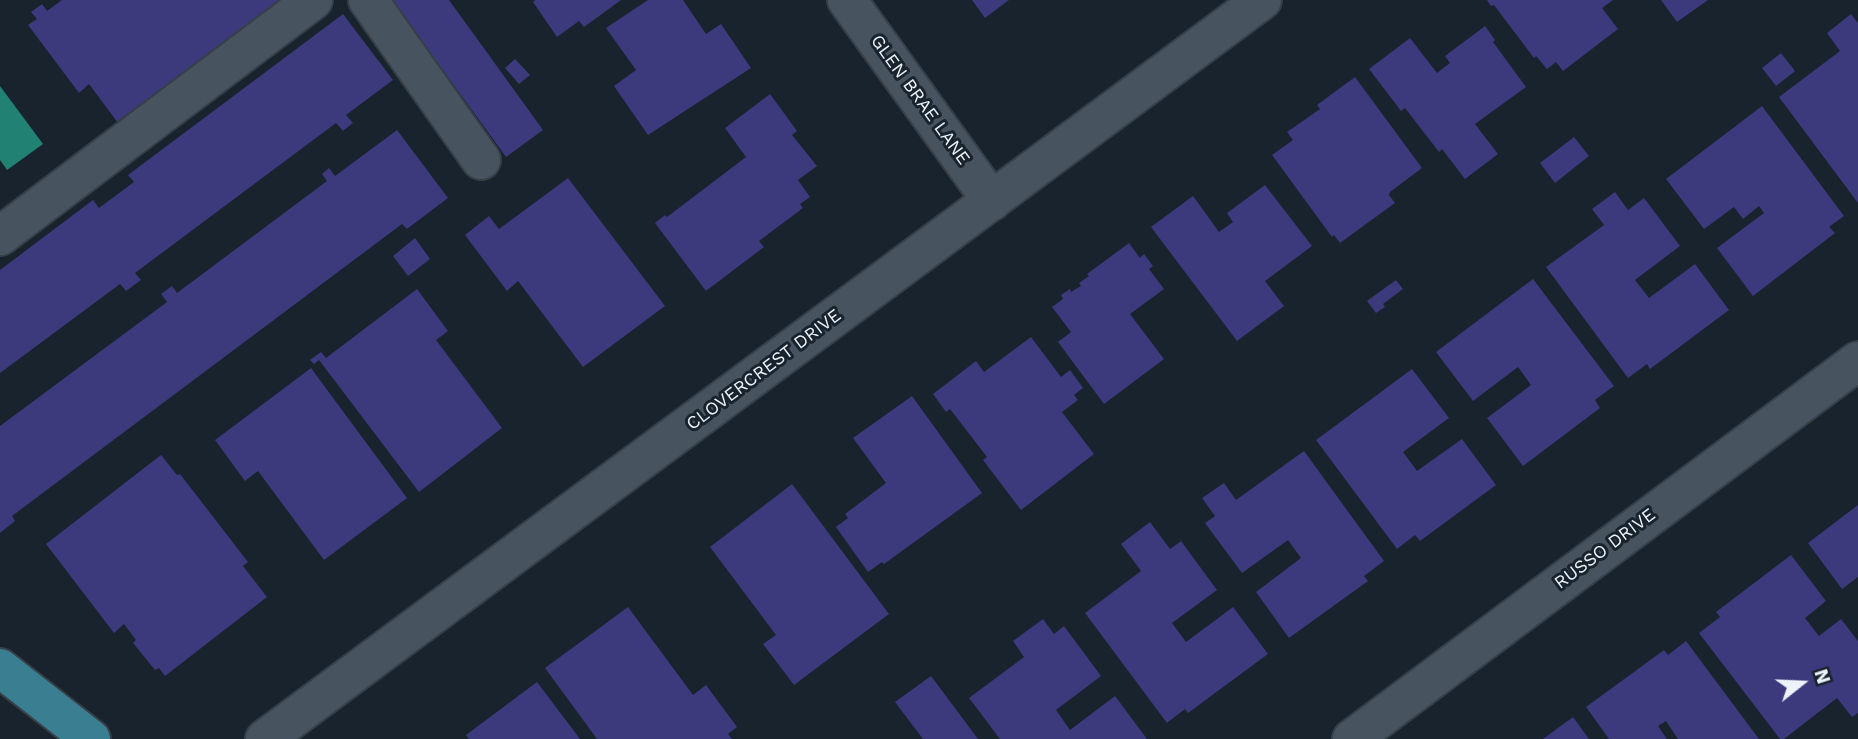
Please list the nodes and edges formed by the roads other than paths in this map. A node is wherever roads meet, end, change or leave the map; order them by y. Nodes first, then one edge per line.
1 (313, 0) edge
2 (368, 0) edge
3 (847, 0) edge
4 (1262, 0) edge
5 (481, 160) dead end
6 (992, 201) junction
7 (0, 236) edge
8 (1858, 361) edge
9 (0, 668) edge
10 (91, 739) edge
11 (265, 739) edge
12 (1352, 739) edge

1 - 7 street
2 - 5 street
3 - 6 street, GLEN BRAE LANE
4 - 6 street, CLOVERCREST DRIVE
6 - 11 street, CLOVERCREST DRIVE
8 - 12 street, RUSSO DRIVE
9 - 10 main road

